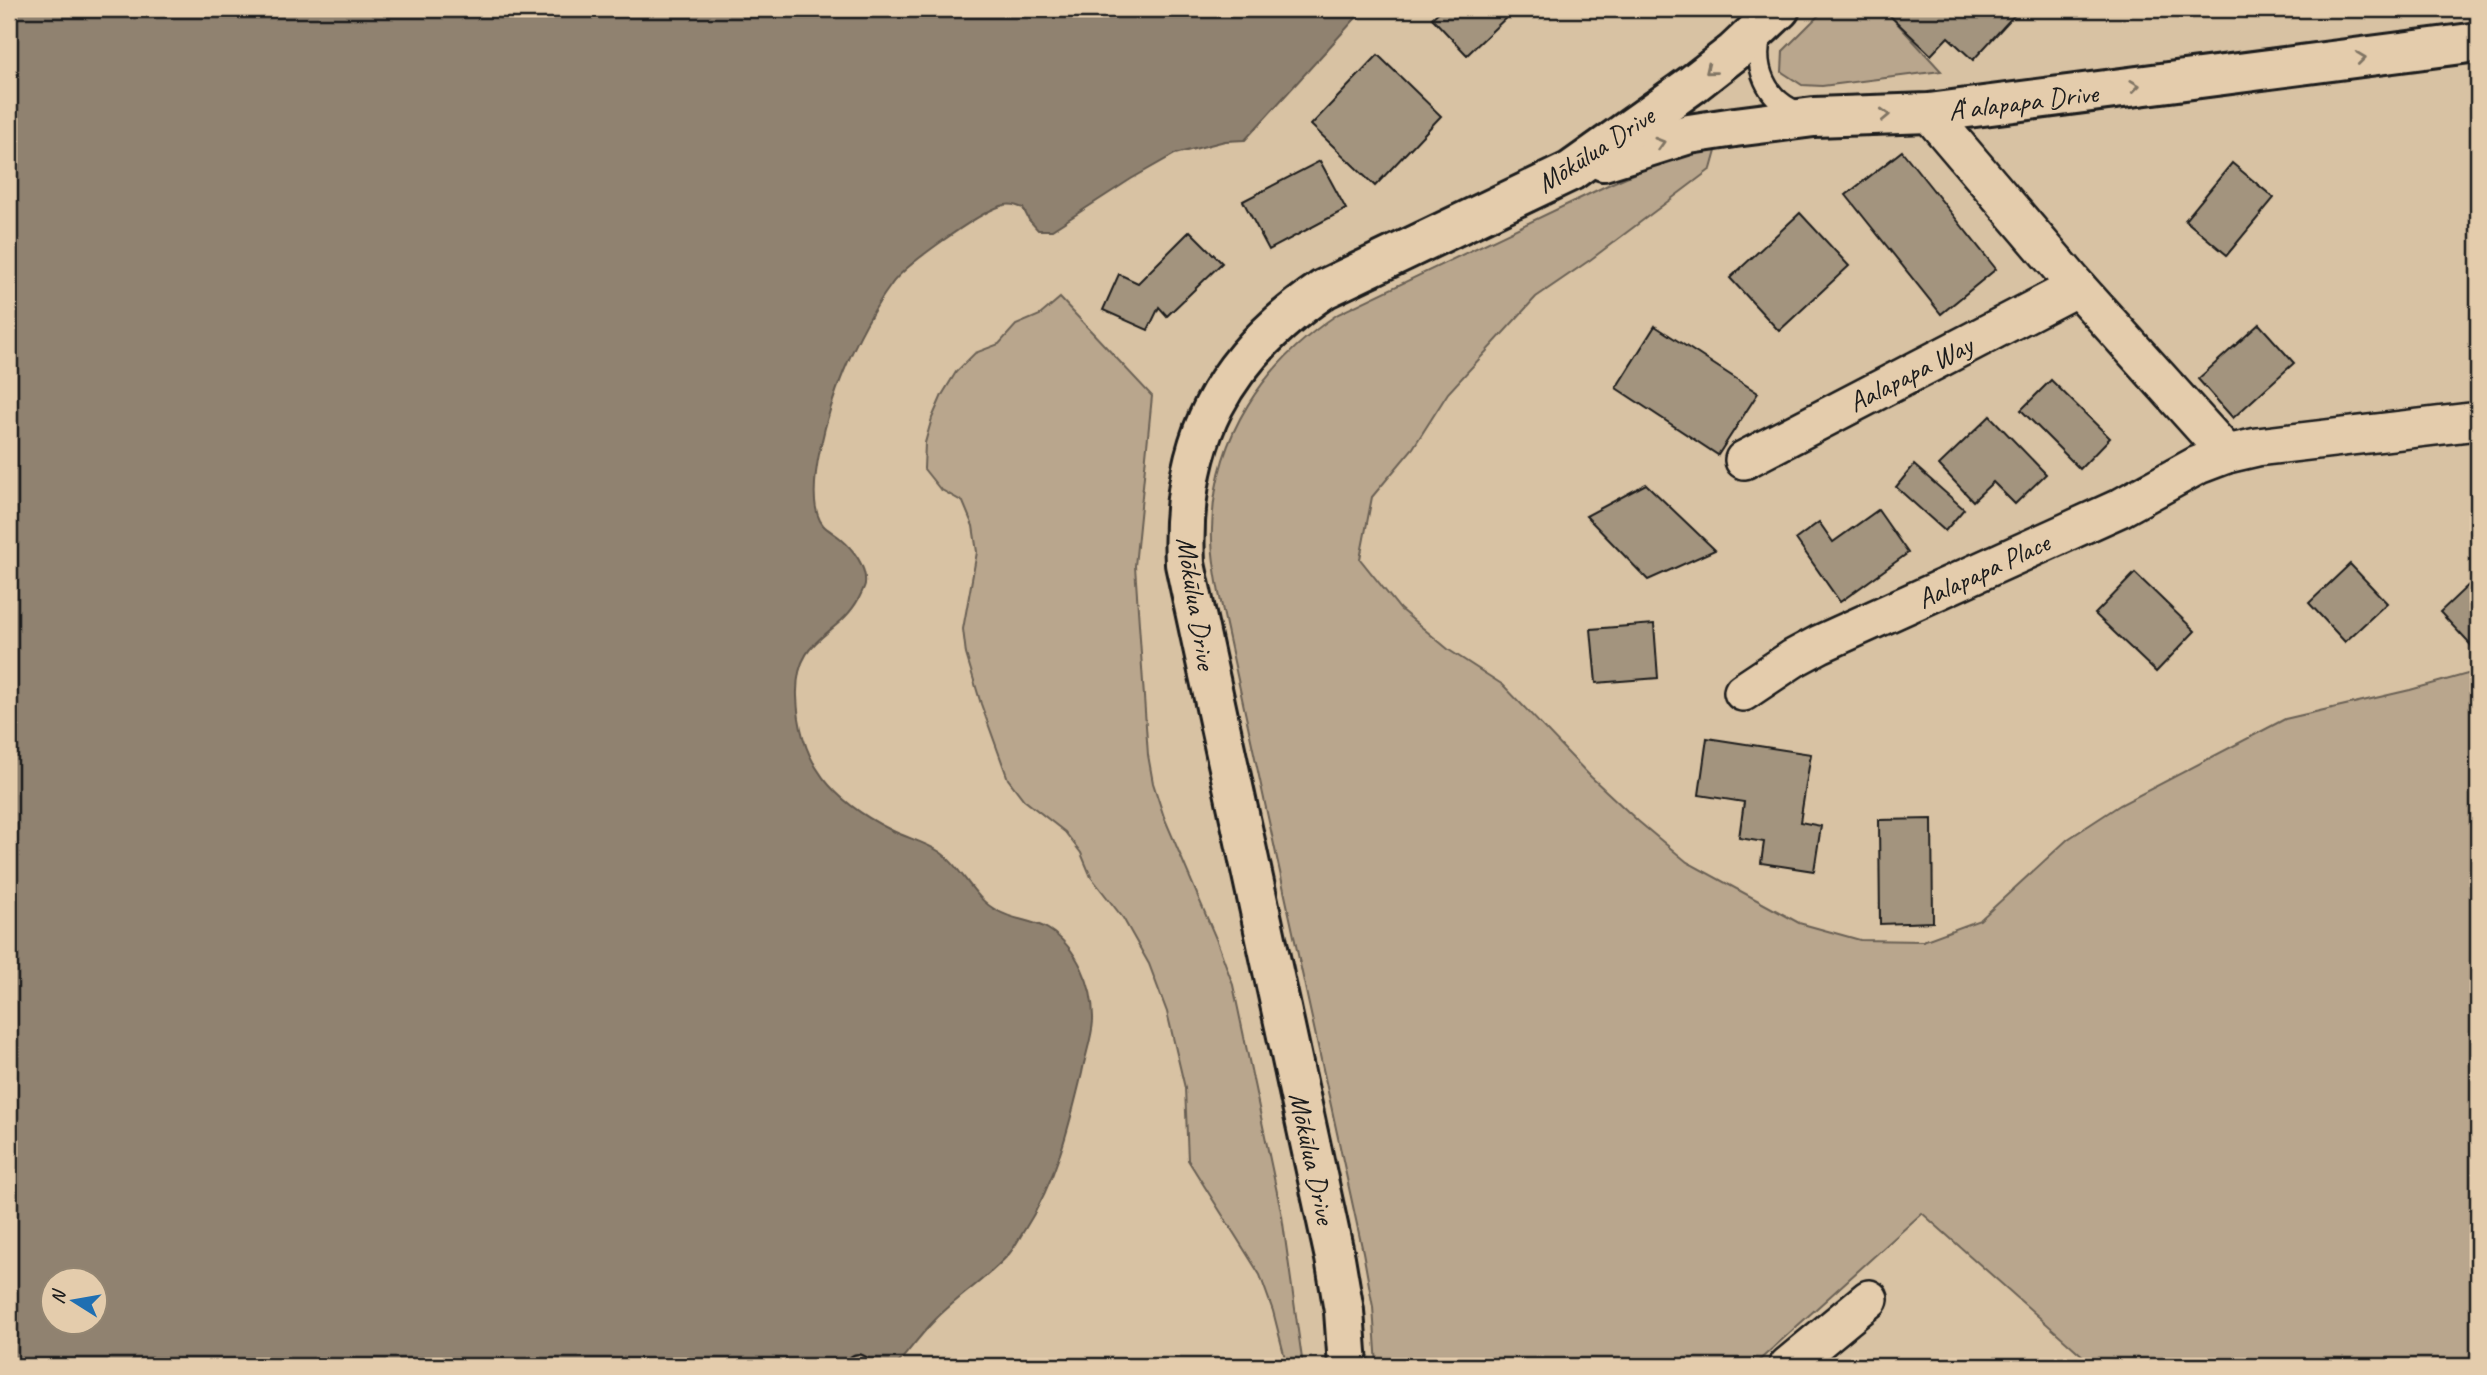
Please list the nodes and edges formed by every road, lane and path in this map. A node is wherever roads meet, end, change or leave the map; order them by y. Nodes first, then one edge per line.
1 (1775, 13) edge
2 (2478, 43) edge
3 (1929, 113) junction
4 (1814, 117) junction
5 (1571, 171) junction
6 (2077, 287) junction
7 (2478, 421) edge
8 (2227, 454) junction
9 (1744, 460) dead end
10 (1743, 692) dead end
11 (1869, 1299) dead end
12 (1348, 1366) edge
13 (1788, 1366) edge

1 - 4 lane
1 -> 5 street, Mōkūlua Drive
3 -> 2 street, Aʻalapapa Drive
4 -> 3 street, Aʻalapapa Drive
3 - 6 street
5 -> 4 street, Aʻalapapa Drive
5 - 12 street, Mōkūlua Drive
6 - 8 street
6 - 9 street, Aalapapa Way
7 - 8 street, Aalapapa Place
8 - 10 street, Aalapapa Place
11 - 13 street

